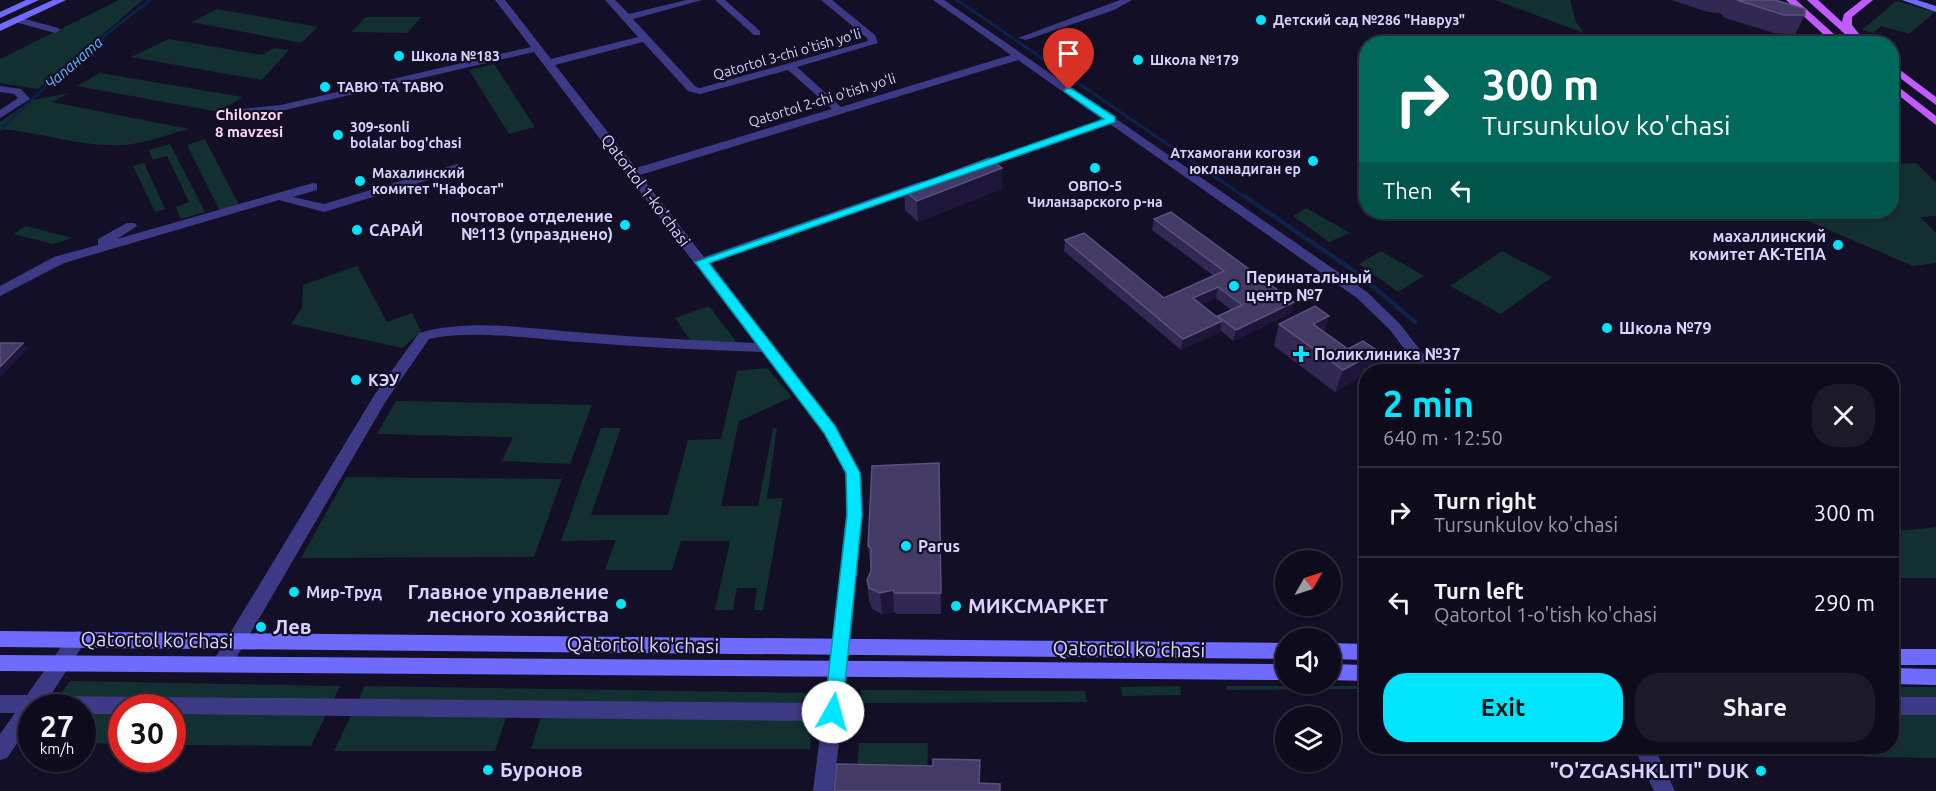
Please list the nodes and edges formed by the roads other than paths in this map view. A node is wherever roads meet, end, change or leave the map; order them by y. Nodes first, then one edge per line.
1 (34, 0) edge
2 (61, 0) edge
3 (500, 0) edge
4 (610, 0) edge
5 (696, 0) edge
6 (720, 0) edge
7 (826, 0) edge
8 (938, 0) edge
9 (1127, 0) edge
10 (1791, 0) edge
11 (1812, 0) edge
12 (1868, 0) edge
13 (1906, 0) edge
14 (1921, 0) edge
15 (1936, 7) edge
16 (1789, 12) edge
17 (0, 15) edge
18 (626, 18) junction
19 (18, 20) junction
20 (1819, 26) junction
21 (0, 28) edge
22 (55, 30) dead end
23 (757, 33) dead end
24 (1831, 36) edge
25 (1853, 36) edge
26 (1855, 36) edge
27 (645, 38) junction
28 (1023, 38) dead end
29 (537, 48) junction
30 (1020, 56) junction
31 (549, 63) junction
32 (791, 67) junction
33 (1899, 73) edge
34 (0, 88) edge
35 (1899, 92) edge
36 (1936, 102) edge
37 (840, 111) junction
38 (232, 113) dead end
39 (0, 115) edge
40 (1112, 120) junction
41 (1936, 122) edge
42 (457, 168) dead end
43 (962, 172) edge
44 (633, 173) junction
45 (939, 180) edge
46 (313, 187) dead end
47 (280, 197) junction
48 (131, 226) dead end
49 (85, 253) junction
50 (701, 262) junction
51 (0, 292) edge
52 (770, 348) junction
53 (1424, 364) edge
54 (0, 639) edge
55 (78, 639) junction
56 (236, 641) junction
57 (841, 647) junction
58 (1096, 649) junction
59 (1275, 651) edge
60 (1341, 651) edge
61 (1359, 652) edge
62 (1899, 657) edge
63 (1936, 657) edge
64 (0, 663) edge
65 (62, 663) junction
66 (222, 664) junction
67 (839, 669) junction
68 (1098, 671) junction
69 (1275, 672) edge
70 (1341, 672) edge
71 (1359, 673) edge
72 (1899, 676) edge
73 (1936, 677) edge
74 (40, 694) edge
75 (0, 704) edge
76 (18, 705) edge
77 (96, 706) edge
78 (1899, 706) edge
79 (1936, 706) edge
80 (814, 712) dead end
81 (18, 725) edge
82 (0, 751) edge
83 (1647, 754) edge
84 (823, 791) edge
85 (1665, 791) edge

1 - 17 main road
2 - 19 main road
3 - 29 street, Qatortol 1-ko'chasi
4 - 18 street, Qatortol 3-chi o'tish yo'li
5 - 18 street
6 - 23 street
7 - 32 street, Qatortol 3-chi o'tish yo'li
8 - 30 street
9 - 28 street
10 - 20 main road
11 - 25 main road
12 - 26 main road
13 - 15 main road
14 - 15 main road
16 - 20 main road
18 - 27 street, Qatortol 3-chi o'tish yo'li
19 - 21 main road
19 - 22 street
20 - 24 main road
27 - 31 street
27 - 32 street, Qatortol 3-chi o'tish yo'li
29 - 31 street, Qatortol 1-ko'chasi
29 - 38 street
30 - 37 street, Qatortol 2-chi o'tish yo'li
30 - 40 street
31 - 44 street, Qatortol 1-ko'chasi
32 - 37 street
33 - 36 main road
34 - 39 street
35 - 41 main road
37 - 44 street, Qatortol 2-chi o'tish yo'li
40 - 43 street
40 - 53 street
42 - 47 street
44 - 50 street, Qatortol 1-ko'chasi
45 - 50 street
46 - 47 street
47 - 49 street
48 - 49 street
49 - 51 street
50 - 52 street, Qatortol 1-ko'chasi
52 - 56 street
52 - 57 street, Qatortol 1-ko'chasi
54 - 55 main road, Qatortol ko'chasi
55 - 56 main road, Qatortol ko'chasi
55 - 65 street
56 - 57 main road, Qatortol ko'chasi
56 - 66 street
57 - 58 main road, Qatortol ko'chasi
57 - 67 main road, Qatortol 1-ko'chasi
58 - 59 main road, Qatortol ko'chasi
58 - 68 main road
60 - 61 main road
62 - 63 main road
64 - 65 main road, Qatortol ko'chasi
65 - 66 main road, Qatortol ko'chasi
65 - 74 street
66 - 67 main road, Qatortol ko'chasi
67 - 68 main road, Qatortol ko'chasi
67 - 84 street, Qatortol 1-ko'chasi
68 - 69 main road, Qatortol ko'chasi
70 - 71 main road
72 - 73 main road
75 - 76 street
77 - 80 street
78 - 79 street
81 - 82 street
83 - 85 street

